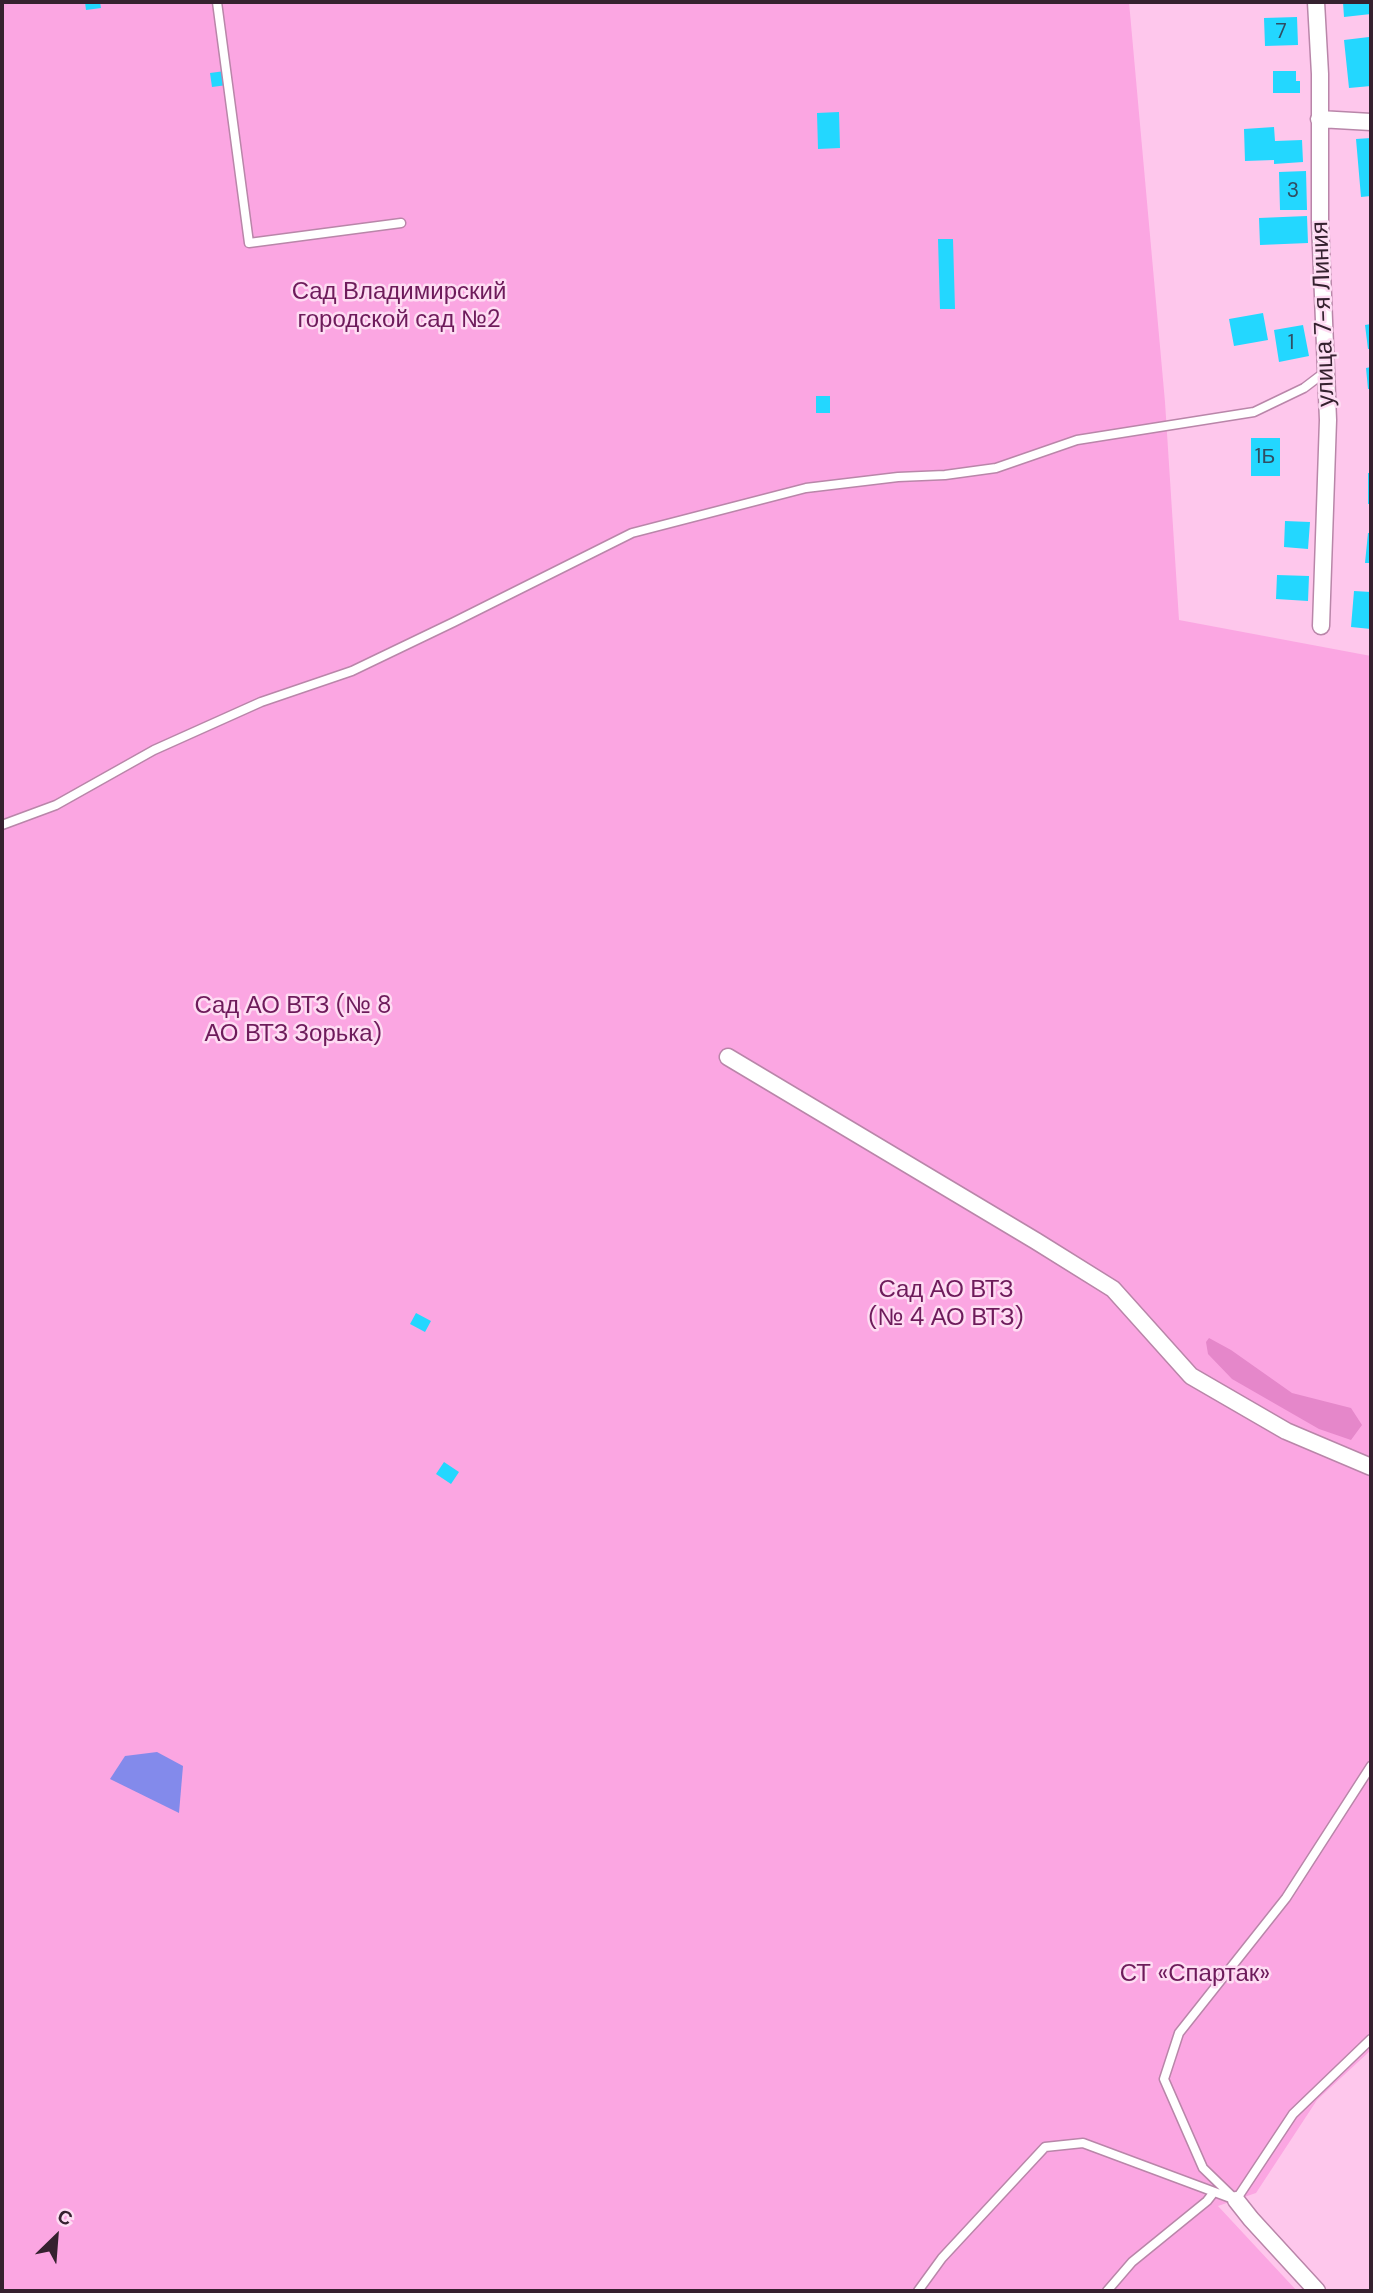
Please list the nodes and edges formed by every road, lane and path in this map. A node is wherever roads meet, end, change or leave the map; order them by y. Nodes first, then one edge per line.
1 (217, 2) edge
2 (1316, 2) edge
3 (1319, 119) junction
4 (1371, 122) edge
5 (401, 223) dead end
6 (1325, 372) junction
7 (1321, 626) dead end
8 (2, 825) edge
9 (728, 1057) dead end
10 (1371, 1467) edge
11 (1371, 1766) edge
12 (1371, 2039) edge
13 (1214, 2192) junction
14 (1236, 2200) junction
15 (918, 2291) edge
16 (1107, 2291) edge
17 (1317, 2291) edge

1 - 5 lane
2 - 3 street, улица 7-я Линия
3 - 4 street
3 - 6 street, улица 7-я Линия
6 - 7 street, улица 7-я Линия
6 - 8 lane
9 - 10 street
11 - 14 lane
12 - 14 lane
13 - 14 lane
13 - 15 lane
13 - 16 lane
14 - 17 street

